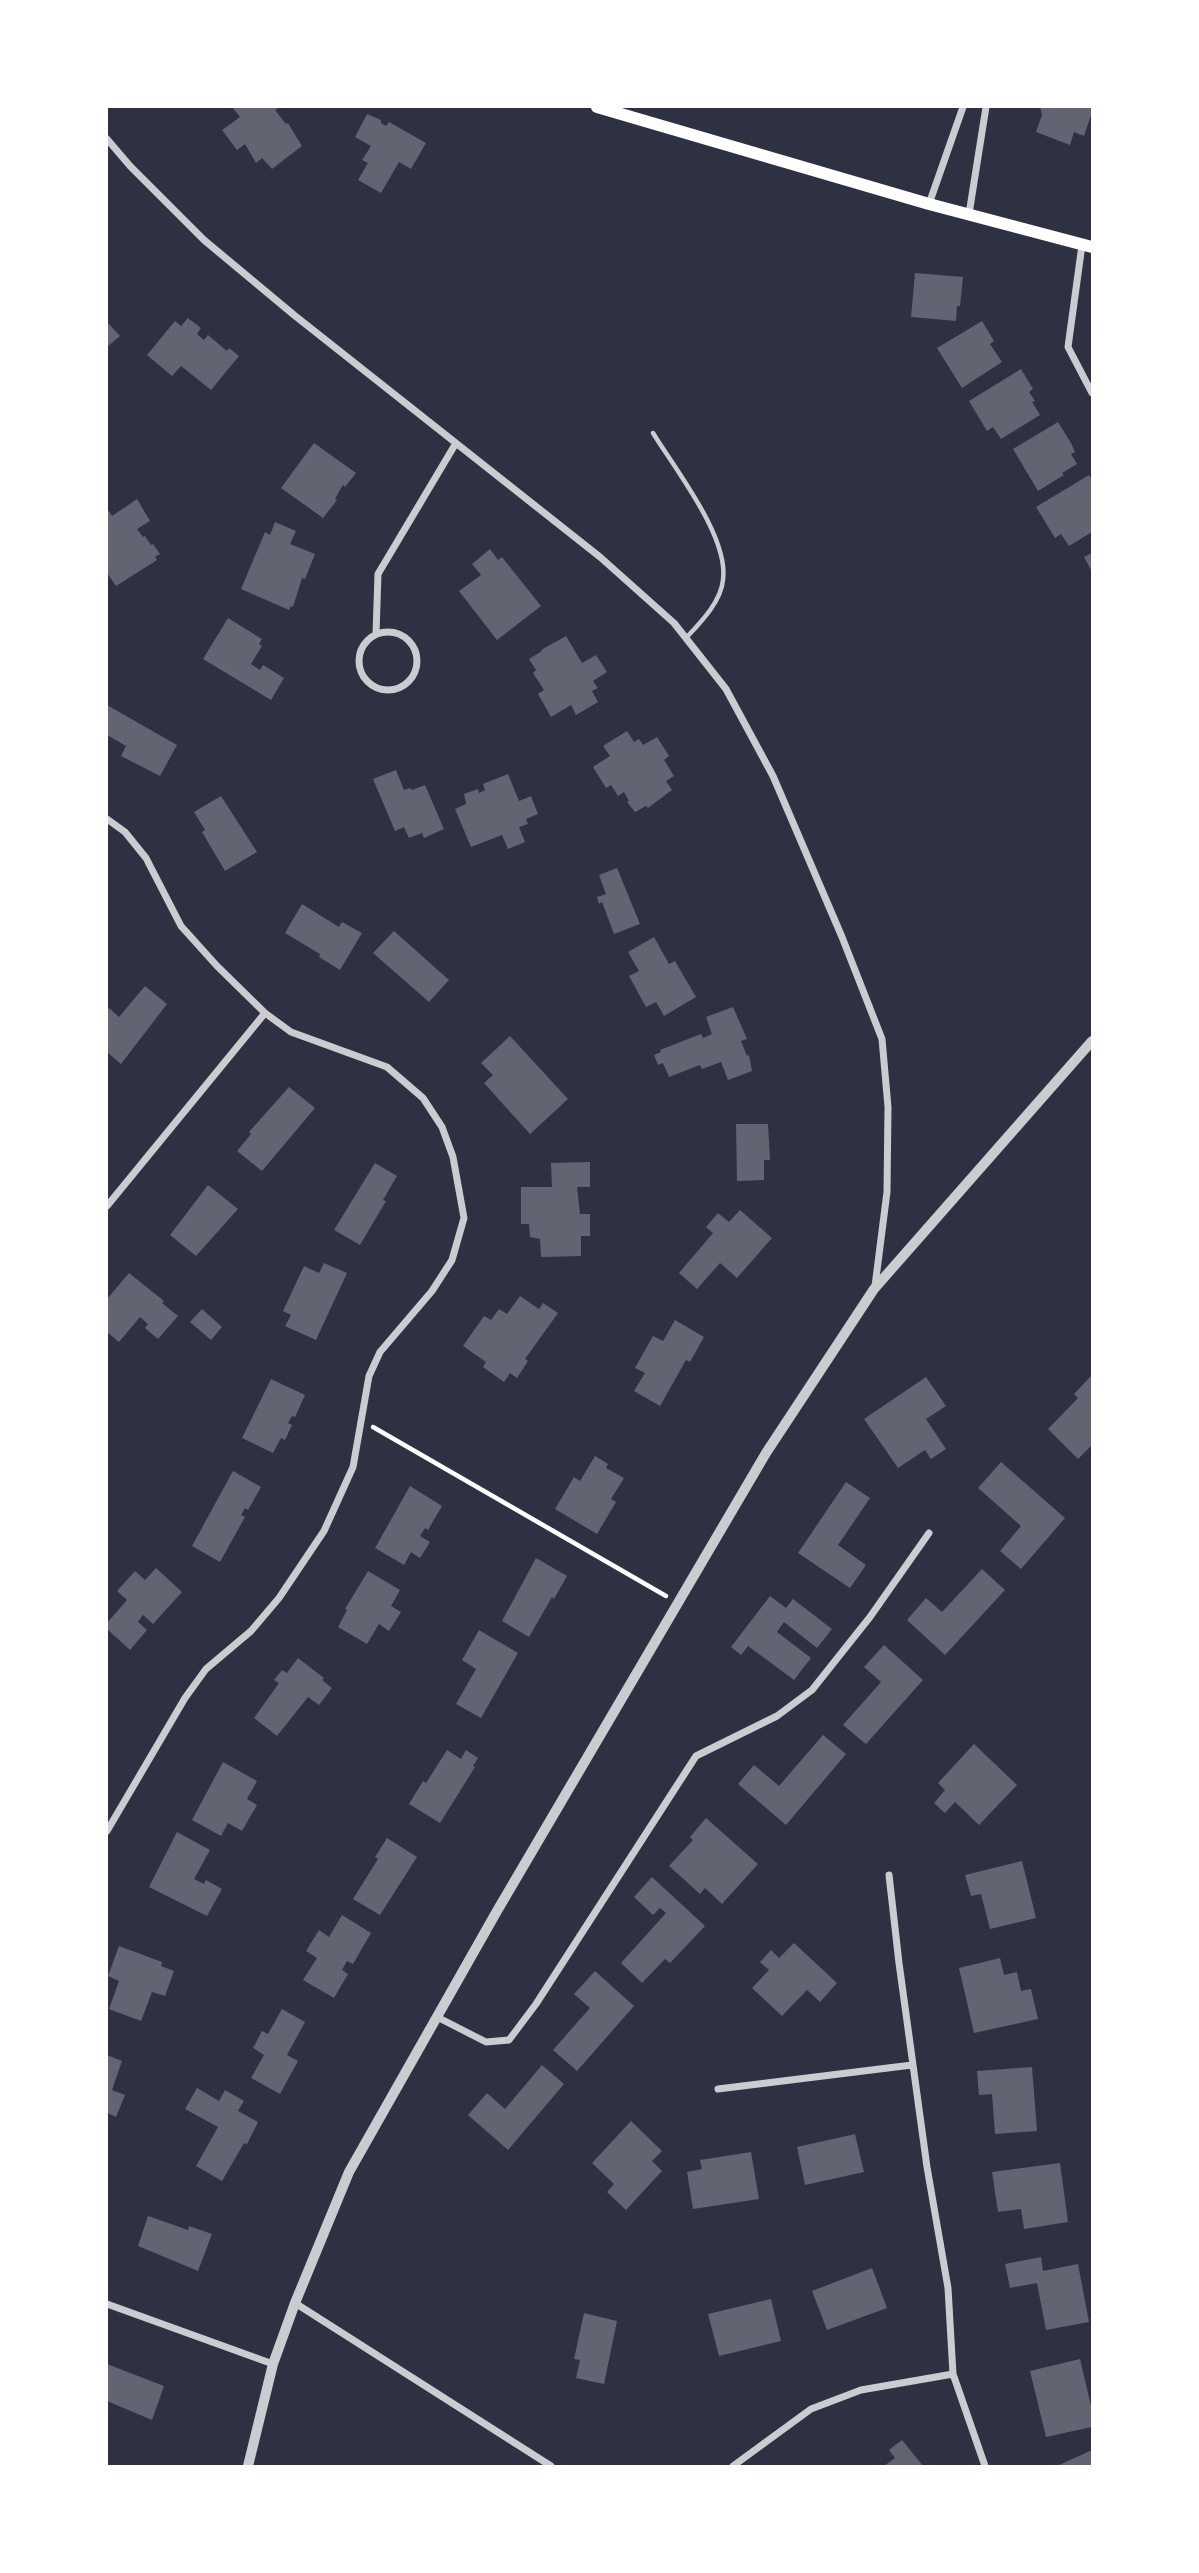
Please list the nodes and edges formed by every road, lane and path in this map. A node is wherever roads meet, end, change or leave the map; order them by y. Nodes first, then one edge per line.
1 (597, 107) edge
2 (963, 107) edge
3 (986, 107) edge
4 (107, 139) edge
5 (929, 204) junction
6 (969, 214) junction
7 (1087, 246) edge
8 (1092, 393) edge
9 (653, 433) dead end
10 (456, 443) junction
11 (376, 634) junction
12 (686, 638) junction
13 (107, 819) edge
14 (265, 1013) junction
15 (1092, 1041) edge
16 (107, 1206) edge
17 (874, 1289) junction
18 (360, 1419) junction
19 (929, 1533) dead end
20 (678, 1603) junction
21 (107, 1831) edge
22 (889, 1875) dead end
23 (437, 2017) junction
24 (912, 2065) junction
25 (718, 2089) dead end
26 (295, 2303) junction
27 (107, 2304) edge
28 (273, 2364) junction
29 (953, 2374) junction
30 (248, 2466) edge
31 (551, 2466) edge
32 (733, 2466) edge
33 (985, 2466) edge

1 - 5 main road
2 - 5 street
3 - 6 street
4 - 10 street
5 - 6 main road
6 - 7 main road
7 - 8 street
9 - 12 lane
10 - 11 street
10 - 12 street
11 - 11 street
12 - 17 street
13 - 14 street
14 - 16 street
14 - 18 street
15 - 17 street
17 - 20 street
18 - 20 path
18 - 21 street
19 - 23 street
20 - 23 street
22 - 24 street
23 - 26 street
24 - 25 street
24 - 29 street
26 - 28 street
26 - 31 street
27 - 28 street
28 - 30 street
29 - 32 street
29 - 33 street

